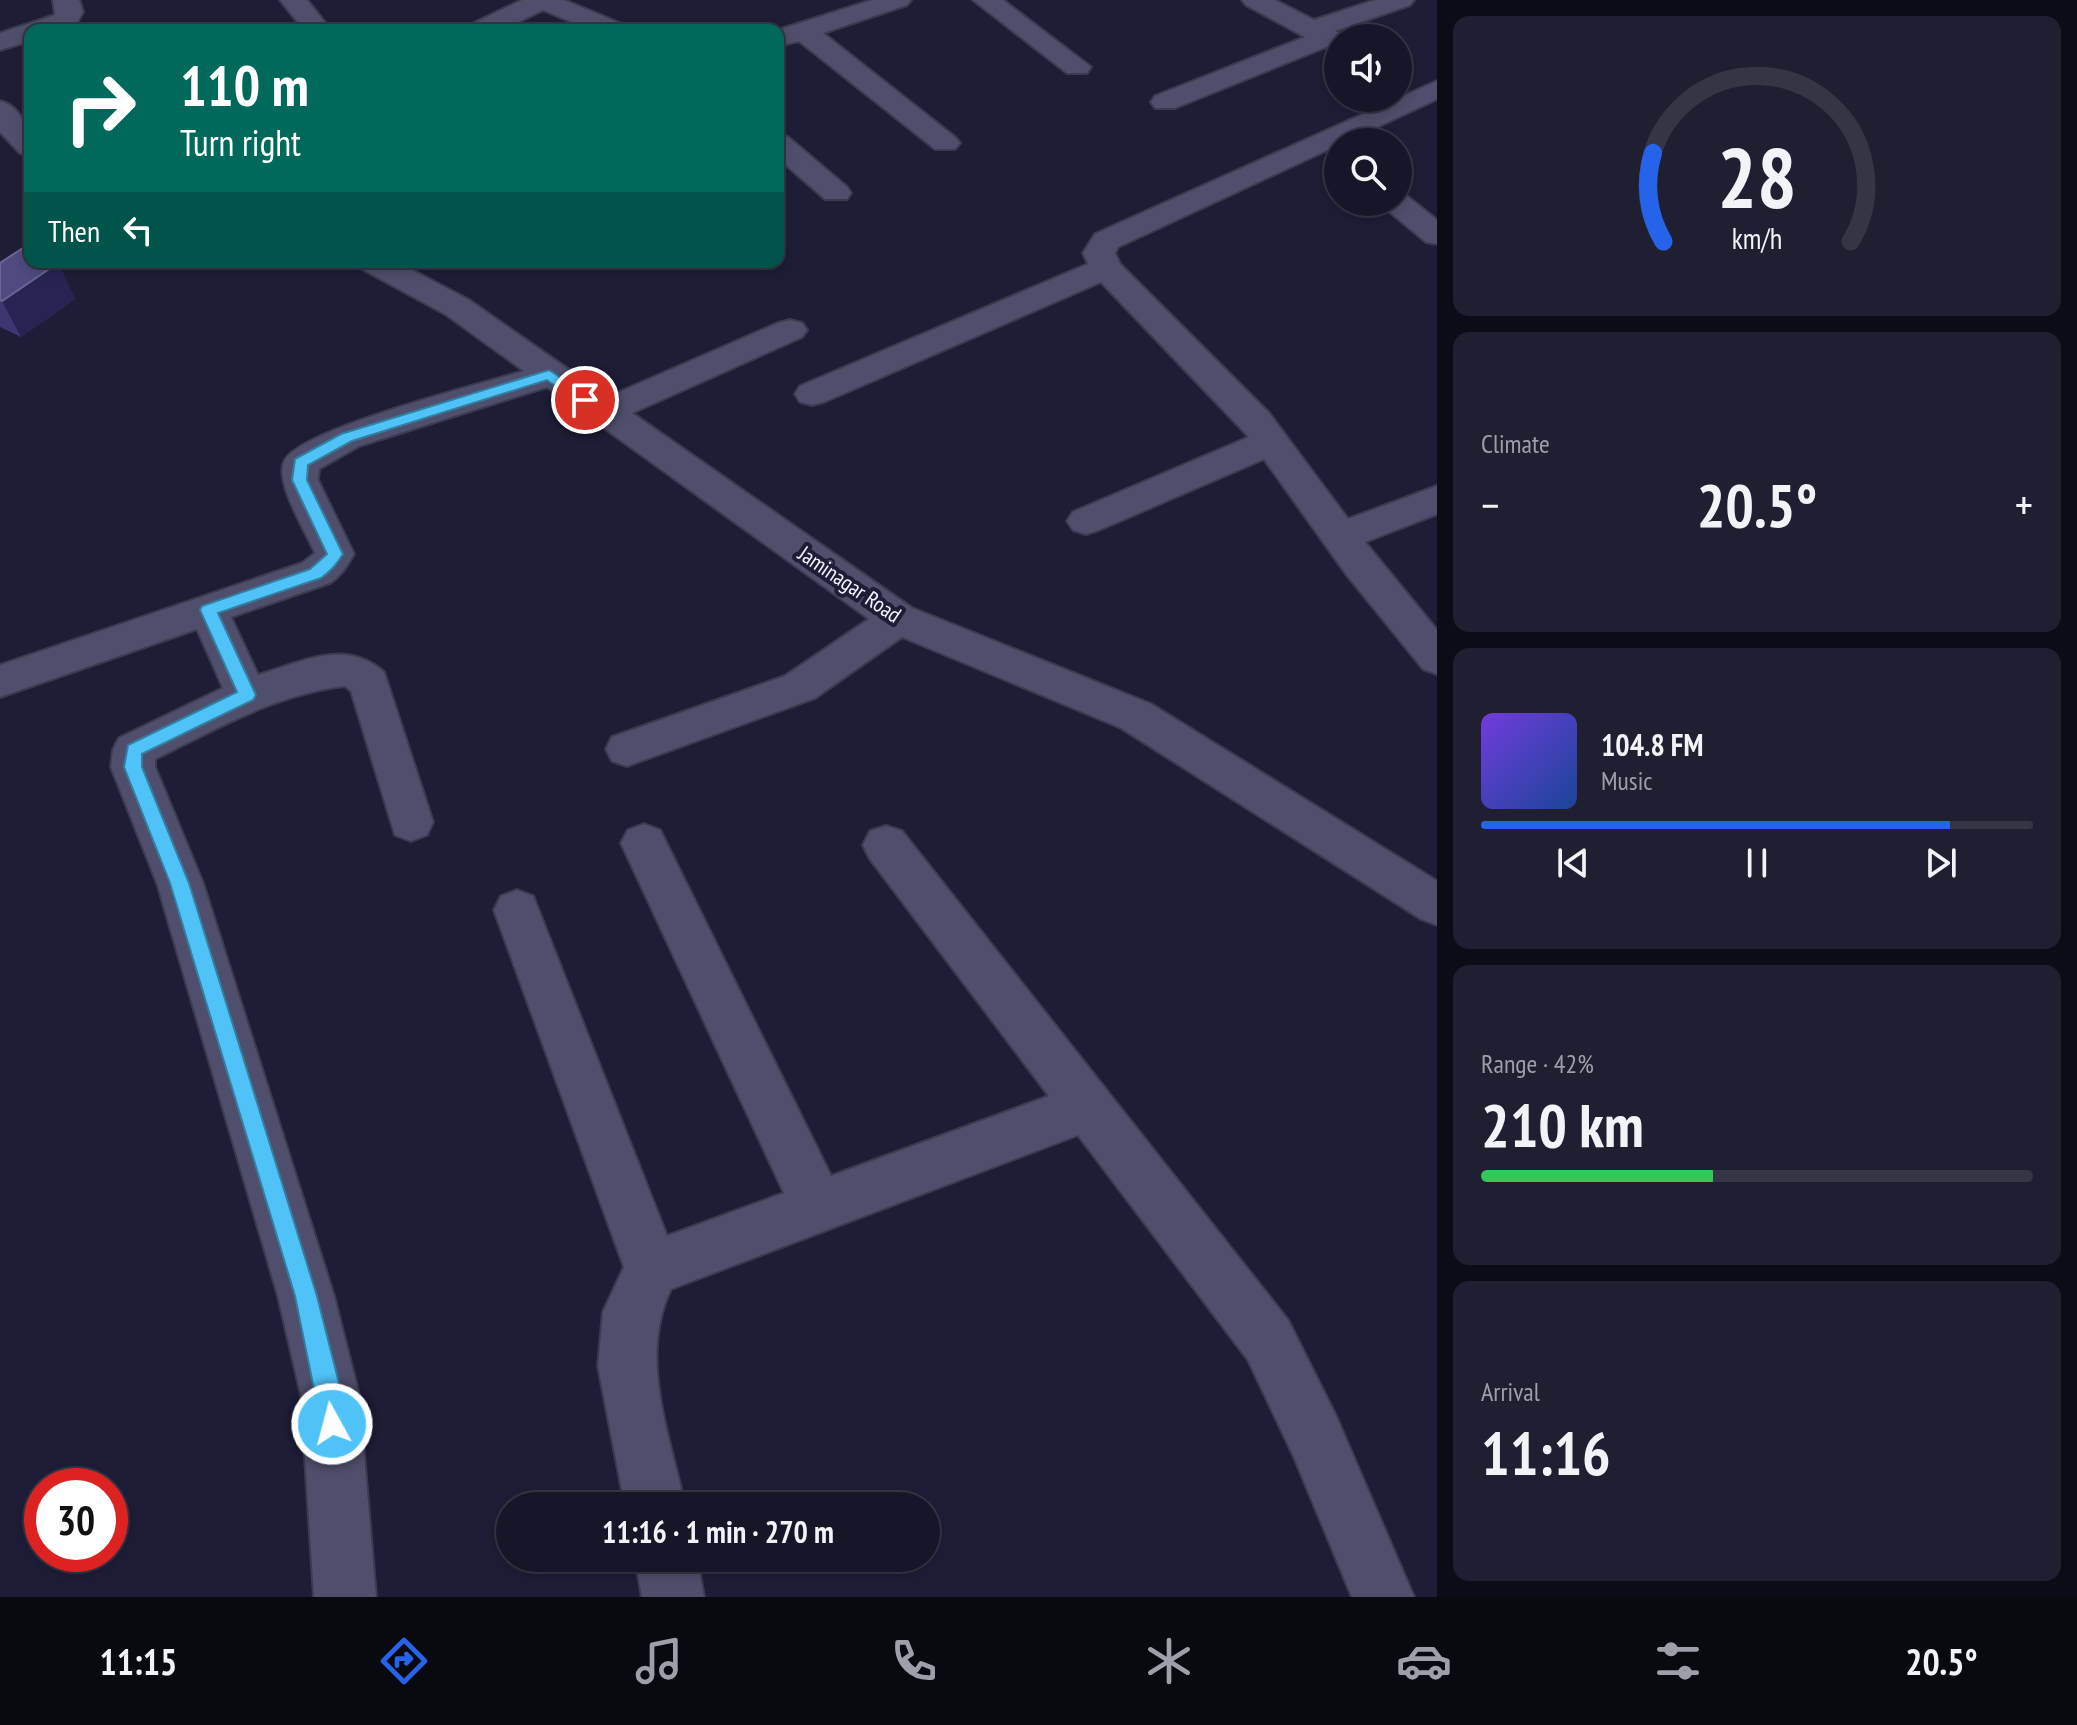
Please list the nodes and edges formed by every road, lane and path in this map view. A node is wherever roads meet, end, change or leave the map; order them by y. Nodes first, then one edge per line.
1 (66, 0) edge
2 (293, 0) edge
3 (543, 0) edge
4 (898, 0) edge
5 (986, 0) edge
6 (1255, 0) edge
7 (1401, 0) edge
8 (55, 24) edge
9 (313, 24) edge
10 (493, 24) edge
11 (599, 24) edge
12 (1352, 24) edge
13 (24, 34) edge
14 (790, 34) edge
15 (1324, 34) edge
16 (1324, 37) edge
17 (0, 42) edge
18 (1077, 67) dead end
19 (1424, 91) edge
20 (1165, 102) dead end
21 (0, 110) edge
22 (1364, 128) edge
23 (24, 141) edge
24 (945, 143) dead end
25 (784, 148) edge
26 (1324, 151) edge
27 (836, 193) dead end
28 (1412, 215) edge
29 (1437, 235) edge
30 (384, 268) edge
31 (1106, 268) junction
32 (790, 330) dead end
33 (549, 375) junction
34 (812, 394) dead end
35 (602, 413) junction
36 (1272, 441) junction
37 (1437, 499) edge
38 (1086, 521) dead end
39 (1341, 537) junction
40 (208, 610) junction
41 (898, 619) junction
42 (1437, 658) edge
43 (0, 681) edge
44 (247, 695) junction
45 (627, 749) dead end
46 (411, 822) dead end
47 (644, 843) dead end
48 (886, 845) dead end
49 (1437, 905) edge
50 (517, 910) dead end
51 (1089, 1106) junction
52 (818, 1207) junction
53 (652, 1269) junction
54 (652, 1492) edge
55 (669, 1572) edge
56 (345, 1597) edge
57 (673, 1597) edge
58 (1383, 1597) edge

1 - 8 street
2 - 9 street
3 - 10 street
3 - 11 street
4 - 14 street
5 - 18 street
6 - 15 street
7 - 12 street
13 - 17 street
14 - 24 street
16 - 20 street
19 - 22 street
21 - 23 street
25 - 27 street
26 - 31 street
28 - 29 street
30 - 33 street, Jaminagar Road
31 - 34 street
31 - 36 street
32 - 35 street
33 - 35 street, Jaminagar Road
33 - 40 street
35 - 41 street, Jaminagar Road
36 - 38 street
36 - 39 street
37 - 39 street
39 - 42 street
40 - 43 street
40 - 44 street
41 - 45 street
41 - 49 street, Jaminagar Road
44 - 46 street
44 - 56 street
47 - 52 street
48 - 51 street
50 - 53 street
51 - 52 street
51 - 58 street
52 - 53 street
53 - 54 street
55 - 57 street

